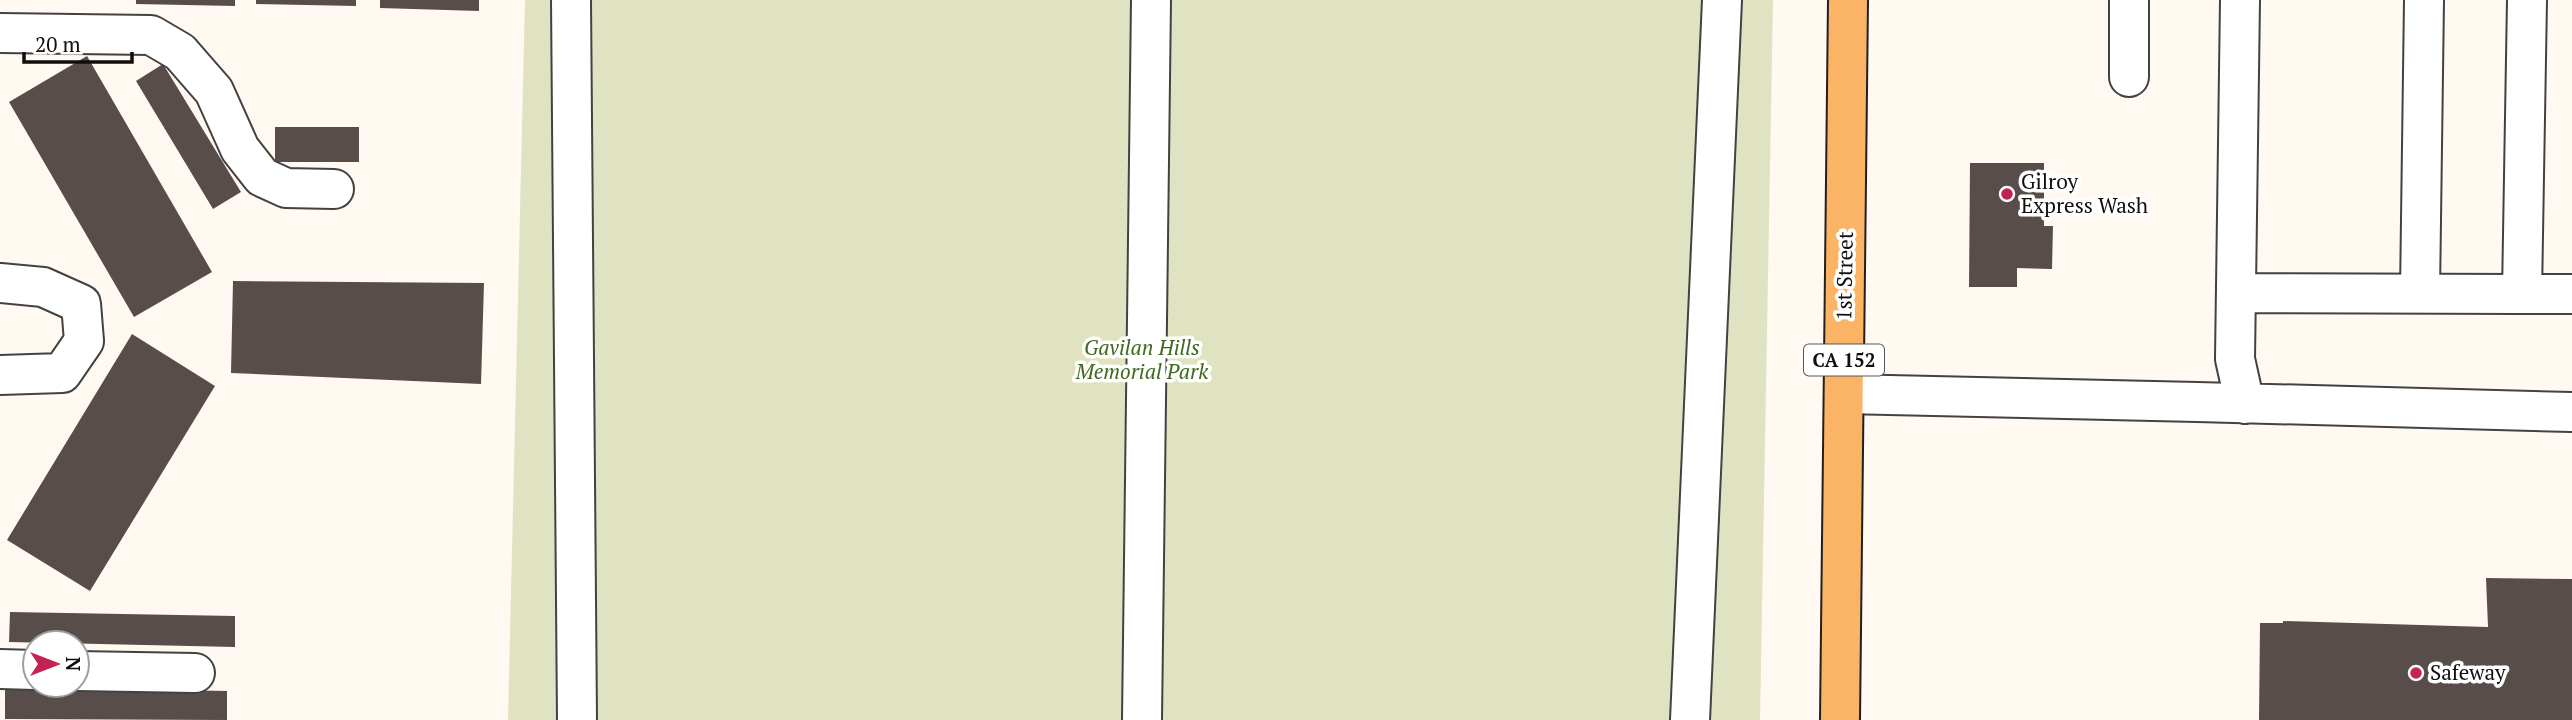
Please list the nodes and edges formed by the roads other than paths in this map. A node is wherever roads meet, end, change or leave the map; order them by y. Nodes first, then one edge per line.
1 (571, 0) edge
2 (1151, 0) edge
3 (1722, 0) edge
4 (1848, 0) edge
5 (2129, 0) edge
6 (2240, 0) edge
7 (2424, 0) edge
8 (2527, 0) edge
9 (0, 33) edge
10 (2129, 77) dead end
11 (334, 189) dead end
12 (0, 283) edge
13 (2236, 293) junction
14 (2420, 293) junction
15 (2522, 294) junction
16 (2572, 294) edge
17 (0, 375) edge
18 (1844, 394) junction
19 (2245, 404) junction
20 (2572, 412) edge
21 (0, 669) edge
22 (21, 670) edge
23 (91, 671) edge
24 (195, 673) dead end
25 (577, 720) edge
26 (1142, 720) edge
27 (1690, 720) edge
28 (1840, 720) edge

1 - 25 lane
2 - 26 lane
3 - 27 lane
4 - 18 main road, 1st Street / CA 152
5 - 10 lane
6 - 13 lane
7 - 14 lane
8 - 15 lane
9 - 11 lane
12 - 17 lane
13 - 14 lane
13 - 19 lane
14 - 15 lane
15 - 16 lane
18 - 19 lane
18 - 28 main road, 1st Street / CA 152
19 - 20 lane
21 - 22 lane
23 - 24 lane

